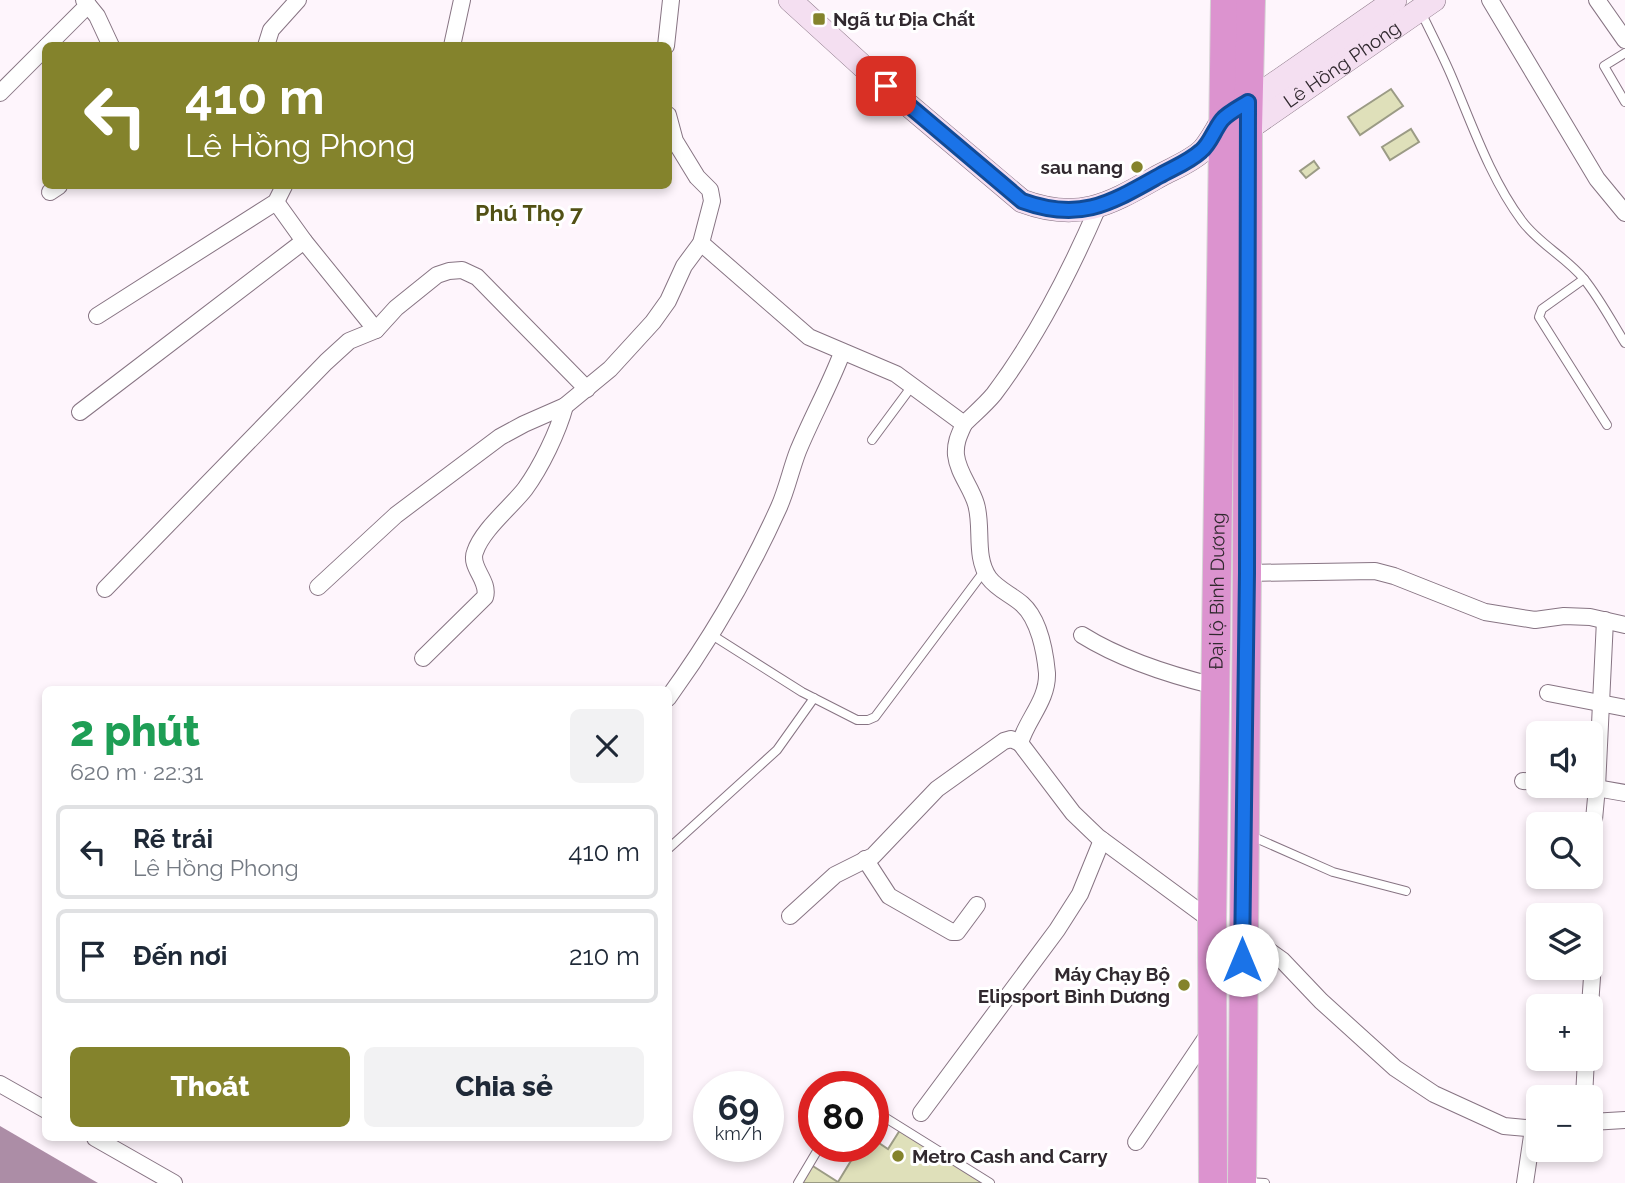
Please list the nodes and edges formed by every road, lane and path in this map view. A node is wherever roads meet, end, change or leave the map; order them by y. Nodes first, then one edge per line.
1 (298, 0) edge
2 (462, 0) edge
3 (671, 0) edge
4 (790, 0) edge
5 (1225, 0) edge
6 (1251, 0) edge
7 (1395, 0) edge
8 (1490, 0) edge
9 (1597, 0) edge
10 (86, 2) edge
11 (1427, 5) edge
12 (268, 38) edge
13 (1625, 40) edge
14 (50, 42) edge
15 (109, 42) edge
16 (453, 42) edge
17 (666, 42) edge
18 (42, 50) edge
19 (1625, 53) edge
20 (0, 93) edge
21 (1625, 102) edge
22 (1240, 116) junction
23 (672, 130) edge
24 (1212, 149) junction
25 (282, 189) edge
26 (276, 202) junction
27 (1098, 207) junction
28 (1625, 213) edge
29 (304, 242) junction
30 (701, 243) junction
31 (1584, 279) junction
32 (97, 316) dead end
33 (376, 330) junction
34 (1625, 343) edge
35 (842, 353) junction
36 (912, 386) junction
37 (587, 388) junction
38 (565, 407) junction
39 (80, 412) dead end
40 (964, 424) junction
41 (1607, 425) dead end
42 (872, 440) dead end
43 (985, 570) junction
44 (1247, 573) junction
45 (318, 587) dead end
46 (106, 589) dead end
47 (1605, 620) junction
48 (1625, 625) edge
49 (712, 635) junction
50 (1082, 635) dead end
51 (423, 658) dead end
52 (1215, 686) junction
53 (672, 692) edge
54 (1548, 693) dead end
55 (814, 698) junction
56 (1601, 703) junction
57 (1625, 708) edge
58 (1599, 721) edge
59 (1020, 743) junction
60 (1603, 788) edge
61 (1625, 793) edge
62 (1243, 832) junction
63 (1102, 840) junction
64 (672, 845) edge
65 (865, 859) junction
66 (1406, 891) dead end
67 (977, 905) dead end
68 (790, 916) dead end
69 (1212, 921) junction
70 (1242, 932) junction
71 (1213, 1027) junction
72 (0, 1084) edge
73 (42, 1108) edge
74 (921, 1113) dead end
75 (889, 1120) edge
76 (1625, 1120) edge
77 (1603, 1121) edge
78 (1526, 1128) edge
79 (100, 1141) edge
80 (1136, 1142) dead end
81 (810, 1162) edge
82 (1529, 1162) edge
83 (174, 1183) edge
84 (798, 1183) edge
85 (990, 1183) edge
86 (1213, 1183) edge
87 (1249, 1183) edge
88 (1525, 1183) edge

1 - 12 street
2 - 16 street
3 - 17 street
4 - 27 street
5 - 22 highway, Đại lộ Bình Dương
6 - 22 highway, Đại lộ Bình Dương
7 - 22 street, Lê Hồng Phong
8 - 28 street
9 - 13 street
10 - 14 street
10 - 15 street
11 - 22 street, Lê Hồng Phong
11 - 31 lane
18 - 20 street
19 - 21 lane
22 - 24 highway, Đại lộ Bình Dương
22 - 44 highway, Đại lộ Bình Dương
23 - 30 street
24 - 27 street
24 - 52 highway, Đại lộ Bình Dương
25 - 26 street
26 - 29 street
26 - 32 street
27 - 40 street
29 - 33 street
29 - 39 street
30 - 35 street
30 - 37 street
31 - 34 lane
31 - 41 lane
33 - 37 street
33 - 46 street
35 - 36 street
35 - 49 street
36 - 40 street
36 - 42 lane
37 - 38 street
38 - 45 street
38 - 51 street
40 - 43 street
43 - 55 lane
43 - 59 street
44 - 47 street
44 - 62 highway, Đại lộ Bình Dương
47 - 48 street
47 - 56 street
49 - 53 street
49 - 55 lane
50 - 52 street
52 - 69 highway, Đại lộ Bình Dương
54 - 56 street
55 - 64 lane
56 - 57 street
56 - 58 street
59 - 63 street
59 - 65 street
60 - 61 street
62 - 66 lane
62 - 70 highway, Đại lộ Bình Dương
63 - 69 street
63 - 74 street
65 - 67 street
65 - 68 street
69 - 71 highway, Đại lộ Bình Dương
70 - 78 street
70 - 87 highway, Đại lộ Bình Dương
71 - 80 street
71 - 86 highway, Đại lộ Bình Dương
72 - 73 street
75 - 85 lane
76 - 77 street
79 - 83 street
81 - 84 lane
82 - 88 street

